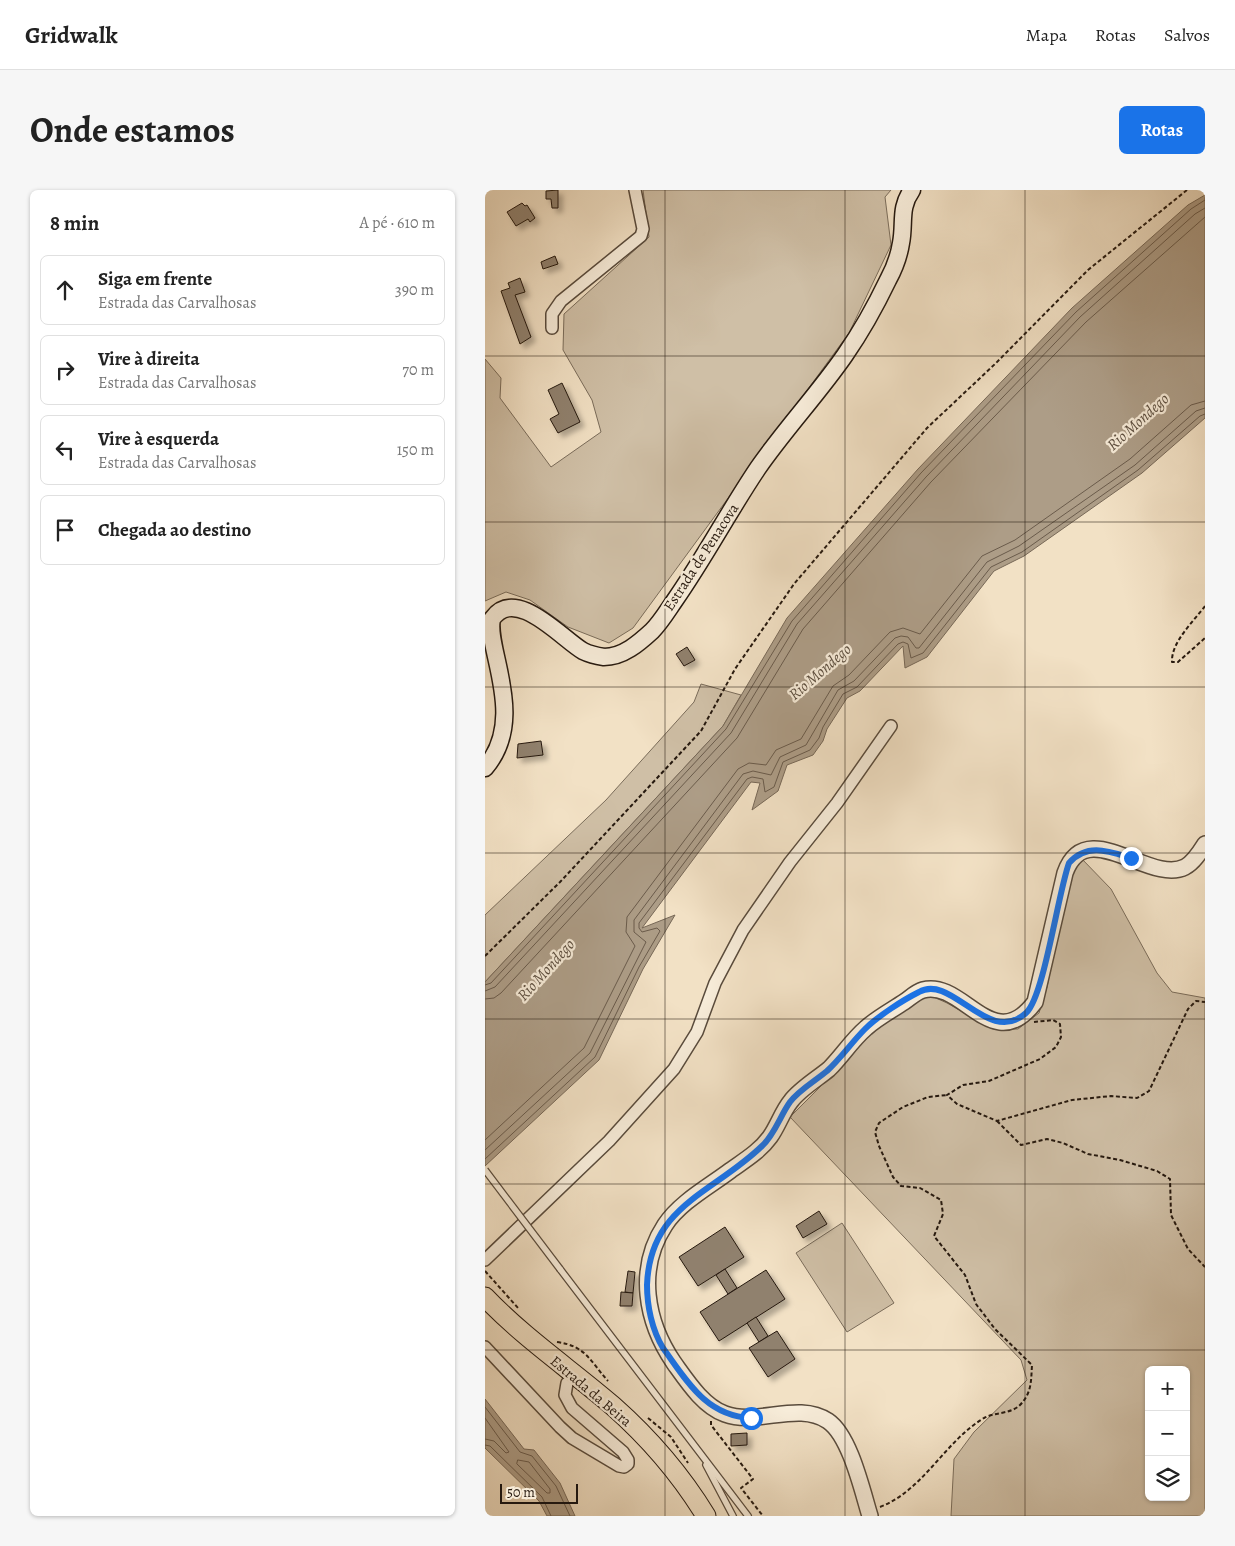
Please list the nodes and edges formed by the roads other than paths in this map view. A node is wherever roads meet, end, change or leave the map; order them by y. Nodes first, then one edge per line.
1 (635, 190) edge
2 (912, 190) edge
3 (552, 328) dead end
4 (891, 726) dead end
5 (485, 768) edge
6 (1205, 844) edge
7 (485, 1170) edge
8 (485, 1260) edge
9 (485, 1297) edge
10 (485, 1312) edge
11 (485, 1347) edge
12 (567, 1383) junction
13 (701, 1454) junction
14 (869, 1514) edge
15 (693, 1516) edge
16 (706, 1516) edge
17 (733, 1516) edge
18 (748, 1516) edge

1 - 3 street
2 - 5 main road, Estrada de Penacova
4 - 8 street
6 - 14 street
7 - 13 lane, bridge
9 - 16 main road, Estrada da Beira
10 - 12 main road, Estrada da Beira
11 - 12 street
12 - 15 main road, Estrada da Beira
13 - 17 lane
13 - 18 lane

